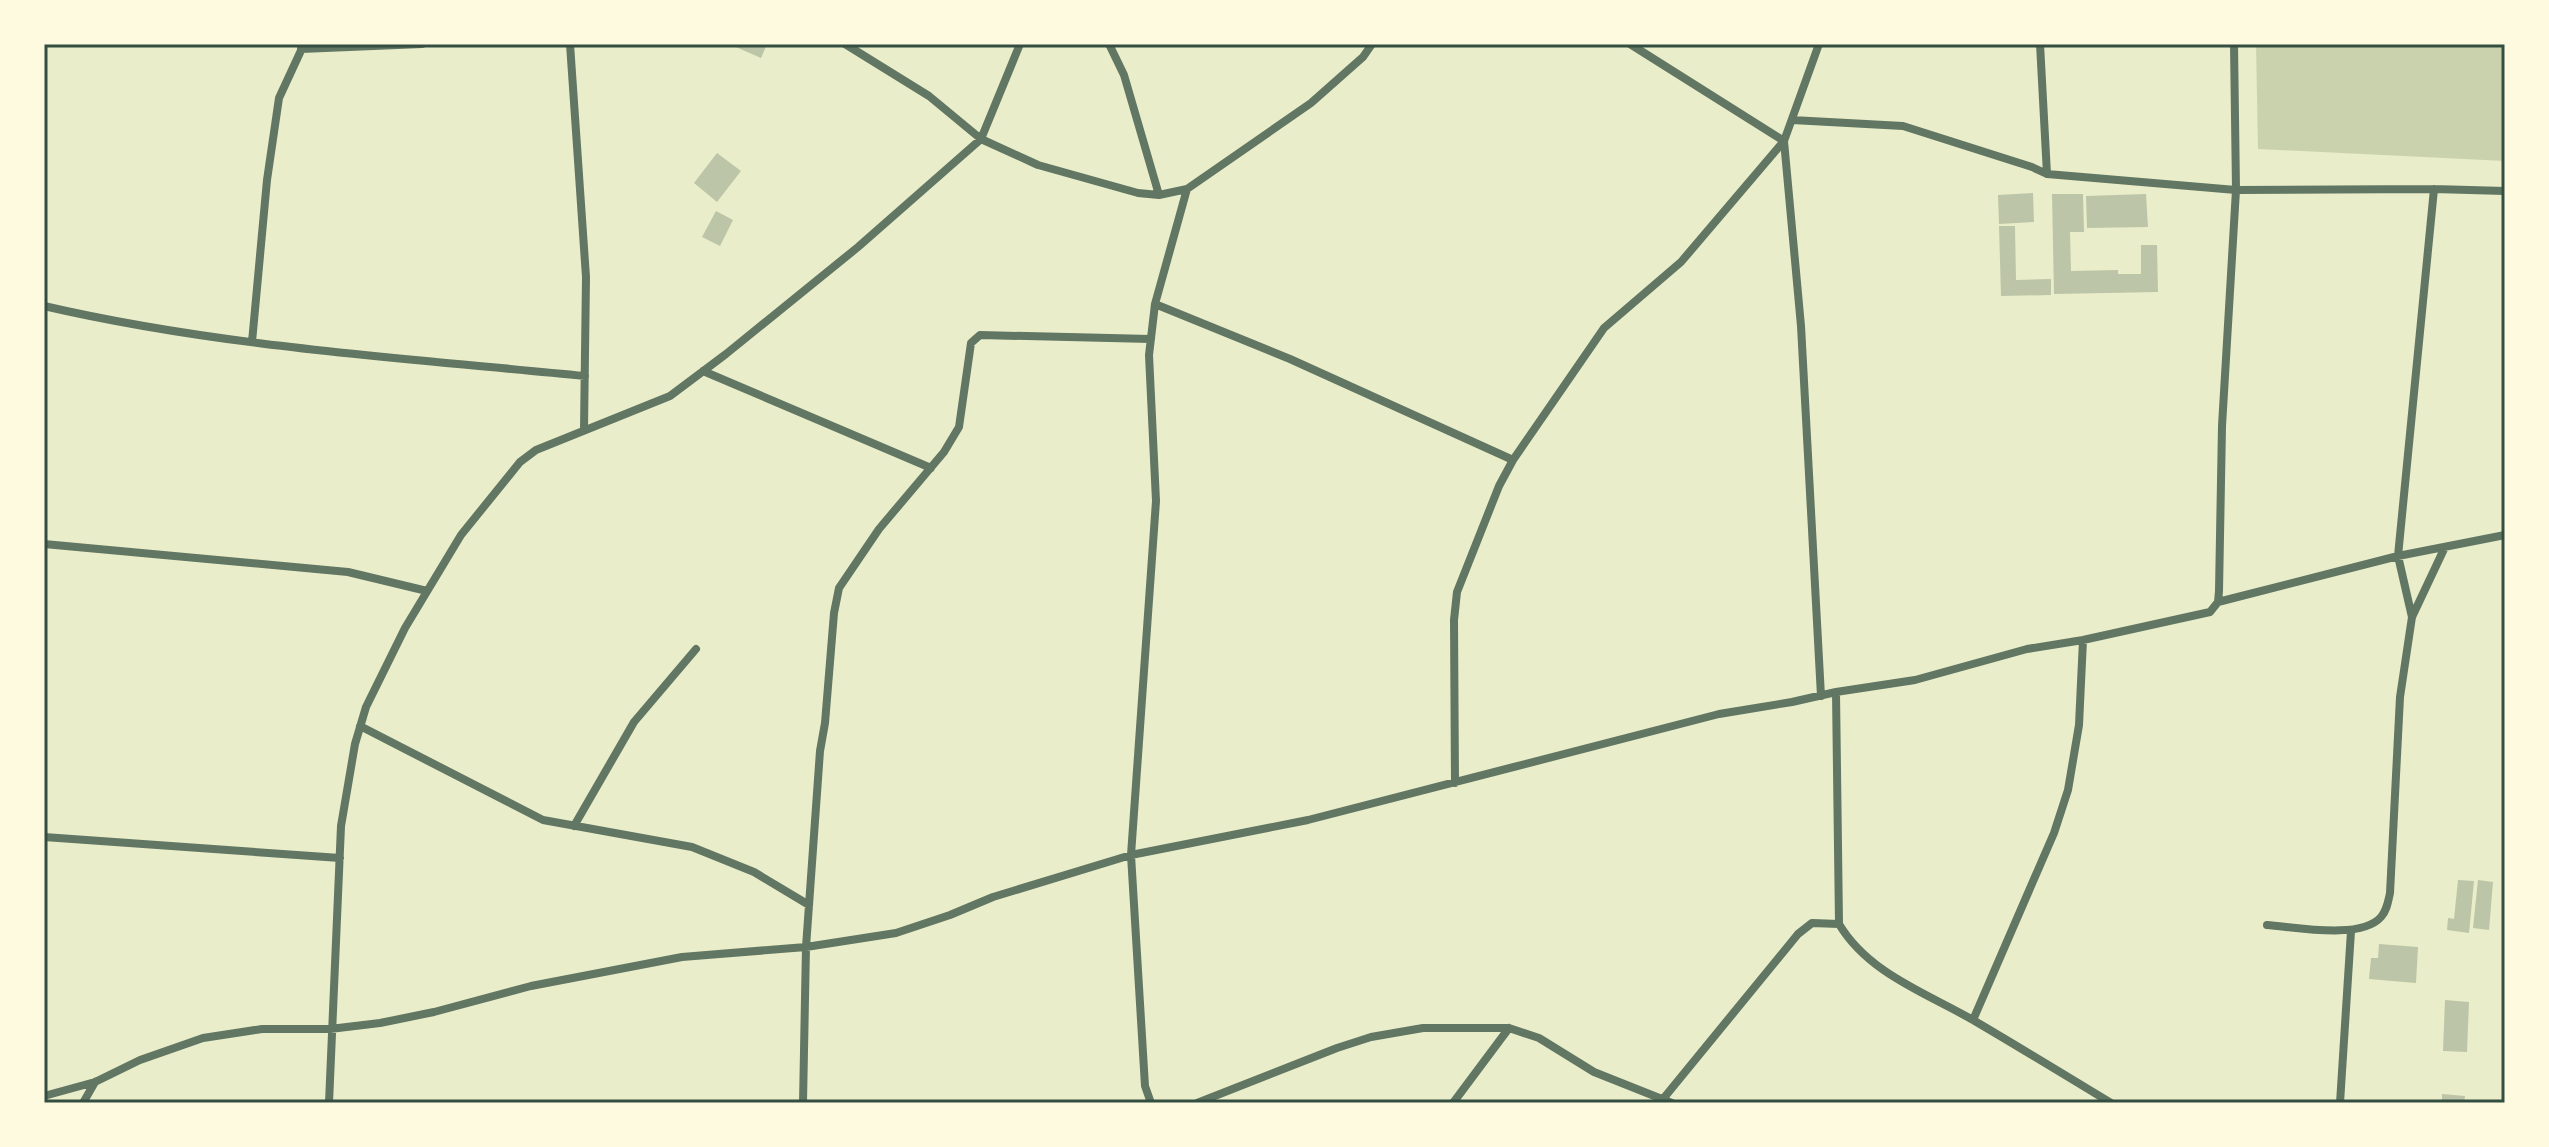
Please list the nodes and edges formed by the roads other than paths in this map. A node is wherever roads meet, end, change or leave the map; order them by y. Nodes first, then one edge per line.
1 (422, 44) edge
2 (570, 44) edge
3 (845, 44) edge
4 (1020, 44) edge
5 (1109, 44) edge
6 (1372, 44) edge
7 (1630, 44) edge
8 (1819, 44) edge
9 (2040, 44) edge
10 (2234, 44) edge
11 (303, 47) edge
12 (1792, 120) junction
13 (981, 139) junction
14 (1784, 141) junction
15 (2047, 174) junction
16 (1187, 189) junction
17 (2434, 189) junction
18 (2236, 190) junction
19 (2505, 191) edge
20 (1159, 195) junction
21 (1155, 304) junction
22 (44, 306) edge
23 (1151, 339) junction
24 (252, 342) junction
25 (703, 371) junction
26 (585, 376) junction
27 (584, 429) junction
28 (1513, 460) junction
29 (931, 468) junction
30 (2505, 535) edge
31 (44, 544) edge
32 (2445, 547) junction
33 (2398, 556) junction
34 (427, 591) junction
35 (2218, 602) junction
36 (2412, 617) junction
37 (2083, 640) junction
38 (696, 649) dead end
39 (1836, 692) junction
40 (1821, 696) junction
41 (360, 726) junction
42 (1455, 783) junction
43 (574, 826) junction
44 (44, 837) edge
45 (1131, 855) junction
46 (340, 858) junction
47 (809, 905) junction
48 (1839, 924) junction
49 (2267, 925) dead end
50 (2351, 931) junction
51 (806, 947) junction
52 (1973, 1020) junction
53 (1509, 1028) junction
54 (330, 1029) junction
55 (95, 1082) junction
56 (44, 1096) edge
57 (1668, 1101) edge
58 (83, 1103) edge
59 (329, 1103) edge
60 (803, 1103) edge
61 (1151, 1103) edge
62 (1197, 1103) edge
63 (1453, 1103) edge
64 (2111, 1103) edge
65 (2340, 1103) edge

1 - 11 street
2 - 26 street
3 - 13 street
4 - 13 street
5 - 20 street
6 - 16 street
7 - 14 street
8 - 12 street
9 - 15 street
10 - 18 street
11 - 24 street
12 - 14 street
12 - 15 street
13 - 20 street
13 - 25 street
14 - 28 street
14 - 40 street
15 - 18 street
16 - 20 street
16 - 21 street
17 - 18 street
17 - 19 street
17 - 33 street
18 - 35 street
21 - 23 street
21 - 28 street
22 - 24 street
23 - 29 street
23 - 45 street
24 - 26 street
25 - 27 street
25 - 29 street
26 - 27 street
27 - 34 street
28 - 42 street
29 - 47 street
30 - 32 street
31 - 34 street
32 - 33 street
32 - 36 street
33 - 35 street
33 - 36 street
34 - 41 street
35 - 37 street
36 - 50 street
37 - 39 street
37 - 52 street
38 - 43 street
39 - 40 street
39 - 48 street
40 - 42 street
41 - 43 street
41 - 46 street
42 - 45 street
43 - 47 street
44 - 46 street
45 - 51 street
45 - 61 street
46 - 54 street
47 - 51 street
48 - 52 street
48 - 57 street
49 - 50 street
50 - 65 street
51 - 54 street
51 - 60 street
52 - 64 street
53 - 57 street
53 - 62 street
53 - 63 street
54 - 55 street
54 - 59 street
55 - 56 street
55 - 58 street

